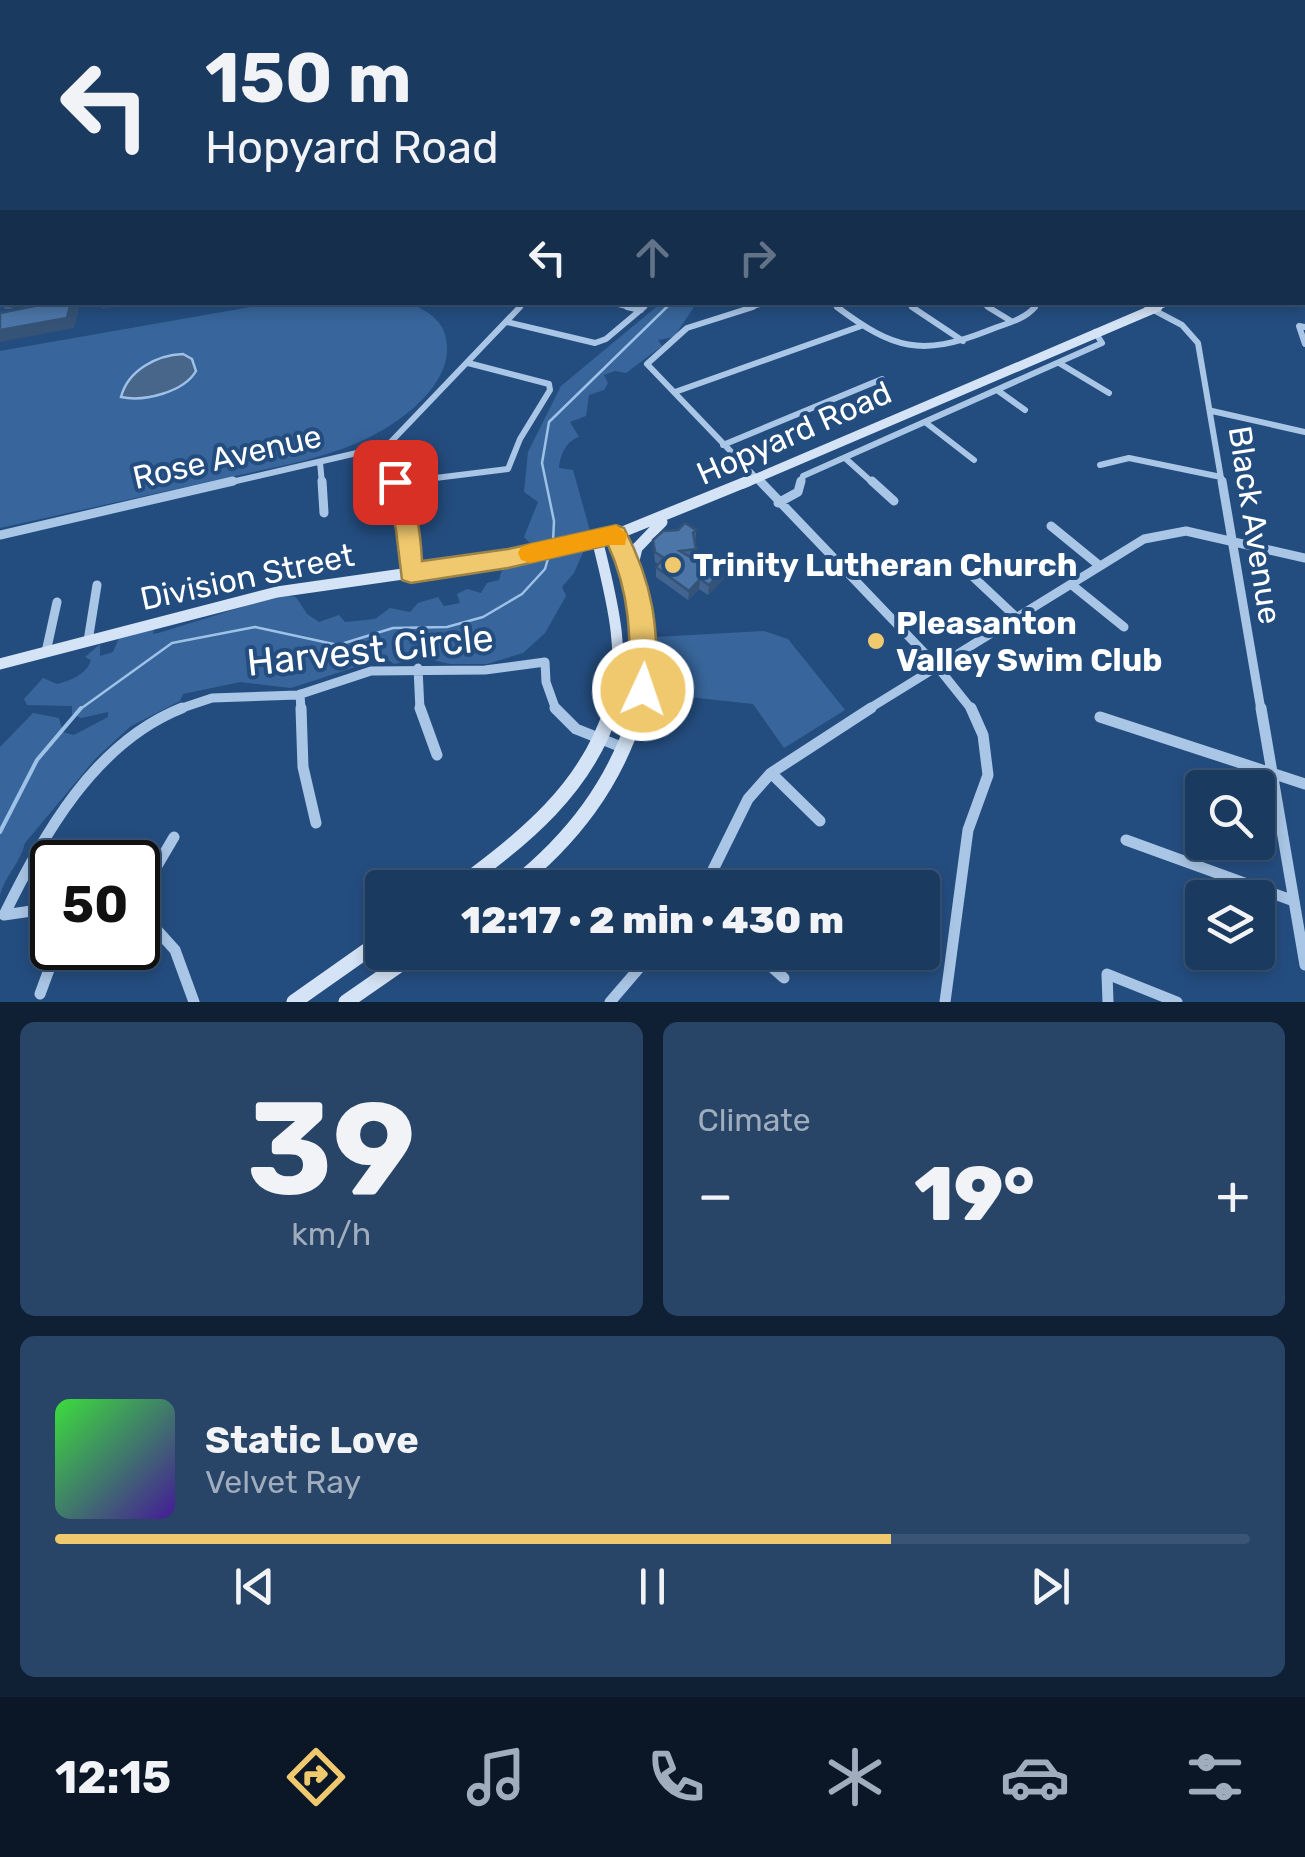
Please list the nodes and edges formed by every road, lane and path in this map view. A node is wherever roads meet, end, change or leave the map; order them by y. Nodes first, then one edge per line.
1 (522, 305) edge
2 (620, 305) edge
3 (647, 305) edge
4 (759, 305) edge
5 (834, 305) edge
6 (910, 305) edge
7 (985, 305) edge
8 (1035, 305) edge
9 (1146, 305) edge
10 (642, 310) junction
11 (1011, 321) junction
12 (507, 322) junction
13 (860, 326) junction
14 (1302, 327) edge
15 (1094, 332) junction
16 (963, 341) junction
17 (1305, 344) edge
18 (468, 362) junction
19 (1059, 363) junction
20 (882, 379) dead end
21 (997, 390) junction
22 (675, 392) junction
23 (1109, 394) dead end
24 (1025, 410) dead end
25 (1212, 411) junction
26 (925, 422) junction
27 (1305, 432) edge
28 (723, 445) junction
29 (387, 446) junction
30 (845, 458) junction
31 (974, 460) dead end
32 (320, 462) junction
33 (1100, 465) dead end
34 (758, 477) junction
35 (1221, 477) junction
36 (395, 482) junction
37 (894, 501) dead end
38 (778, 503) junction
39 (324, 513) dead end
40 (674, 513) junction
41 (1051, 526) dead end
42 (616, 534) junction
43 (0, 535) edge
44 (1232, 539) junction
45 (596, 540) junction
46 (1305, 558) edge
47 (508, 559) joint
48 (1100, 566) junction
49 (632, 570) junction
50 (967, 571) dead end
51 (411, 573) junction
52 (98, 585) dead end
53 (1072, 585) junction
54 (57, 602) dead end
55 (1016, 617) junction
56 (1124, 628) dead end
57 (88, 641) junction
58 (46, 652) junction
59 (0, 664) edge
60 (936, 665) junction
61 (418, 668) junction
62 (300, 694) junction
63 (1100, 717) dead end
64 (602, 741) junction
65 (624, 748) junction
66 (436, 754) dead end
67 (1261, 770) edge
68 (1270, 770) edge
69 (771, 773) junction
70 (1275, 775) edge
71 (1305, 784) edge
72 (1275, 800) edge
73 (820, 822) dead end
74 (316, 823) dead end
75 (174, 838) dead end
76 (43, 840) edge
77 (1126, 840) dead end
78 (160, 861) edge
79 (30, 865) edge
80 (483, 870) edge
81 (536, 870) edge
82 (713, 870) edge
83 (1294, 901) junction
84 (30, 911) edge
85 (160, 928) edge
86 (365, 952) edge
87 (1305, 964) edge
88 (49, 970) edge
89 (392, 970) edge
90 (638, 970) edge
91 (775, 970) edge
92 (784, 978) dead end
93 (40, 994) dead end
94 (194, 1002) edge
95 (294, 1002) edge
96 (346, 1002) edge
97 (610, 1002) edge
98 (945, 1002) edge
99 (1108, 1002) edge
100 (1177, 1002) edge

1 - 12 street
2 - 10 street
3 - 10 street
4 - 22 street
5 - 13 street
6 - 16 street
7 - 11 street
8 - 11 street
9 - 15 main road, Hopyard Road
9 - 25 street, Black Avenue
10 - 12 street
11 - 16 street
12 - 18 street
13 - 16 street
13 - 22 street
14 - 17 street
15 - 19 street, Hopyard Road
15 - 34 main road, Hopyard Road
18 - 29 street
18 - 36 street
19 - 21 street, Hopyard Road
19 - 23 street
20 - 28 street
21 - 24 street
21 - 26 street, Hopyard Road
22 - 28 street
25 - 27 street
25 - 35 street, Black Avenue
26 - 30 street, Hopyard Road
26 - 31 street
28 - 34 street
29 - 32 street, Rose Avenue
29 - 36 street
30 - 37 street
30 - 38 street, Hopyard Road
32 - 39 street
32 - 43 street, Rose Avenue
33 - 35 street
34 - 38 street
34 - 40 main road, Hopyard Road
35 - 44 street, Black Avenue
36 - 51 street
38 - 60 street
40 - 42 main road, Hopyard Road
40 - 49 main road
41 - 48 street
42 - 45 main road, Hopyard Road
42 - 49 main road
44 - 46 street
44 - 48 street
44 - 68 street, Black Avenue
45 - 47 main road, Hopyard Road
45 - 64 main road
47 - 51 main road, Division Street
48 - 53 street
49 - 65 main road
50 - 55 street
51 - 57 main road, Division Street
52 - 57 street
53 - 55 street
53 - 56 street
54 - 58 street
55 - 60 street
57 - 58 main road, Division Street
58 - 59 main road, Division Street
60 - 69 street
60 - 98 street
61 - 62 street, Harvest Circle
61 - 64 street, Harvest Circle
61 - 66 street
62 - 74 street
62 - 76 street, Harvest Circle
63 - 67 street
64 - 65 street
64 - 80 main road
65 - 81 main road
69 - 73 street
69 - 82 street
70 - 71 street
72 - 83 street, Black Avenue
75 - 78 street
77 - 83 street
79 - 84 street, Harvest Circle
83 - 87 street, Black Avenue
85 - 94 street
86 - 95 main road
88 - 93 street
89 - 96 main road
90 - 97 street
91 - 92 street
99 - 100 street

